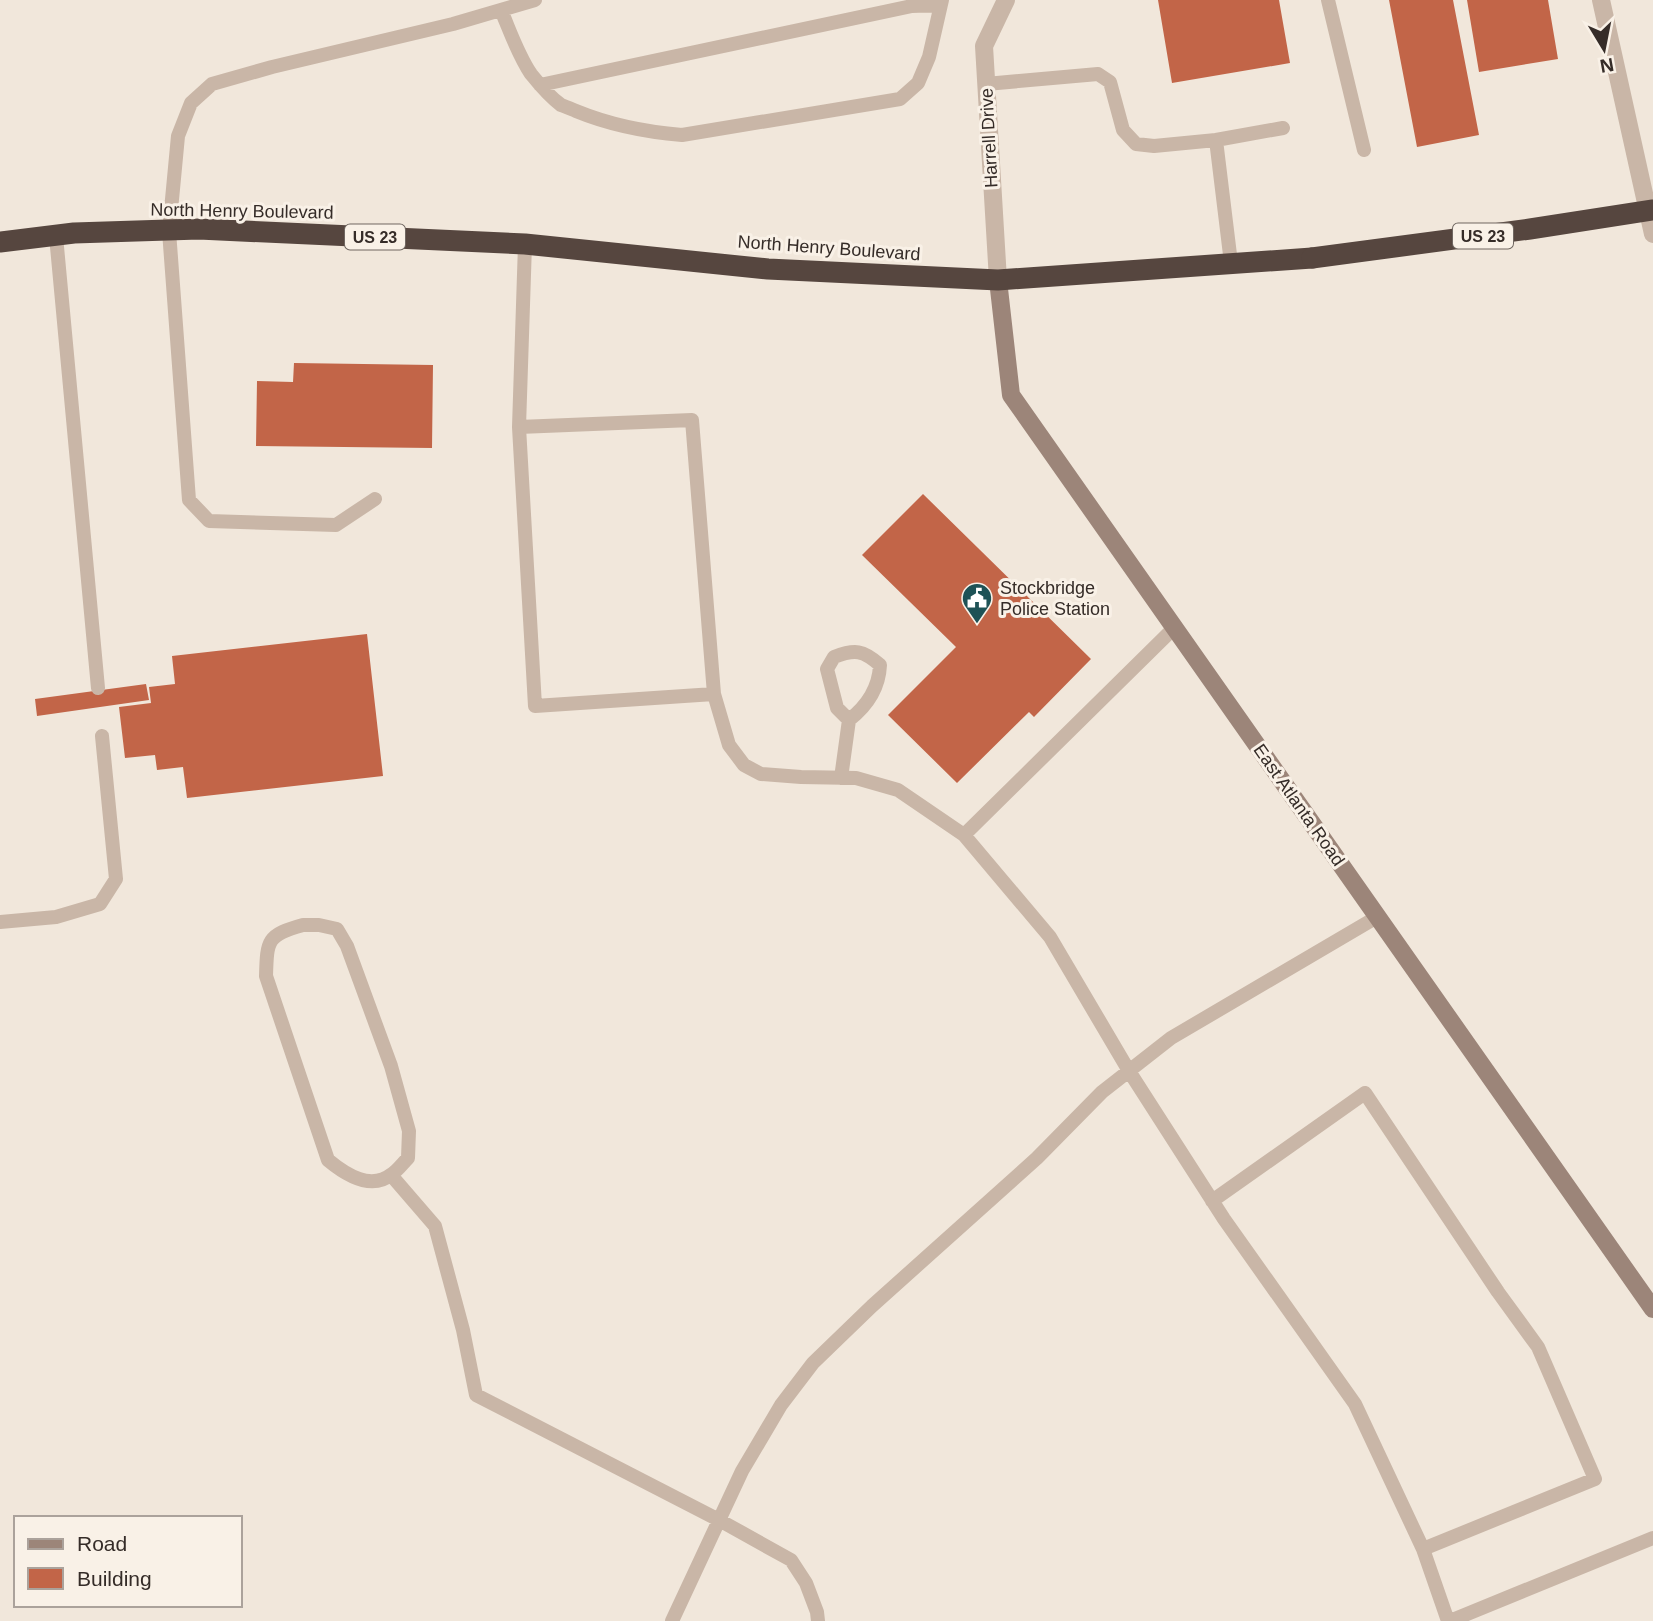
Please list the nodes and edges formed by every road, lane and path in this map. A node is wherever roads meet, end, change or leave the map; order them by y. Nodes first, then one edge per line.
1 (535, 0) edge
2 (1006, 0) edge
3 (1328, 0) edge
4 (1601, 0) edge
5 (941, 2) edge
6 (501, 9) junction
7 (986, 84) junction
8 (540, 85) junction
9 (1283, 128) dead end
10 (1216, 140) junction
11 (1364, 150) dead end
12 (1653, 210) edge
13 (169, 231) junction
14 (1653, 234) edge
15 (56, 236) junction
16 (0, 242) edge
17 (525, 244) junction
18 (1231, 263) junction
19 (998, 280) junction
20 (519, 427) junction
21 (375, 499) dead end
22 (1174, 628) junction
23 (98, 688) dead end
24 (715, 695) junction
25 (849, 720) junction
26 (102, 736) dead end
27 (841, 778) junction
28 (964, 835) junction
29 (1377, 917) junction
30 (0, 922) edge
31 (1129, 1071) junction
32 (391, 1175) junction
33 (1212, 1200) junction
34 (1653, 1309) edge
35 (719, 1520) junction
36 (1653, 1538) edge
37 (1423, 1549) junction
38 (672, 1621) edge
39 (818, 1621) edge
40 (1449, 1621) edge

1 - 6 lane
2 - 7 street, Harrell Drive
3 - 11 lane
4 - 14 street
5 - 8 lane
5 - 8 lane
6 - 8 lane
6 - 13 lane
7 - 10 lane
7 - 19 street, Harrell Drive
9 - 10 lane
10 - 18 lane
12 - 18 highway, North Henry Boulevard / US 23, bridge
13 - 15 highway, North Henry Boulevard / US 23
13 - 17 highway, North Henry Boulevard / US 23
13 - 21 lane
15 - 16 highway, North Henry Boulevard / US 23
15 - 23 lane
17 - 19 highway, North Henry Boulevard / US 23
17 - 20 lane
18 - 19 highway, North Henry Boulevard / US 23
19 - 22 street, East Atlanta Road
20 - 24 lane
20 - 24 lane
22 - 28 lane
22 - 29 street, East Atlanta Road
24 - 27 lane
25 - 25 lane
25 - 27 lane
26 - 30 lane
27 - 28 lane
28 - 31 lane
29 - 31 lane
29 - 34 street, East Atlanta Road
31 - 33 lane
31 - 35 lane
32 - 32 lane
32 - 35 lane
33 - 37 lane
33 - 37 lane
35 - 38 lane
35 - 39 lane
36 - 40 lane
37 - 40 lane

